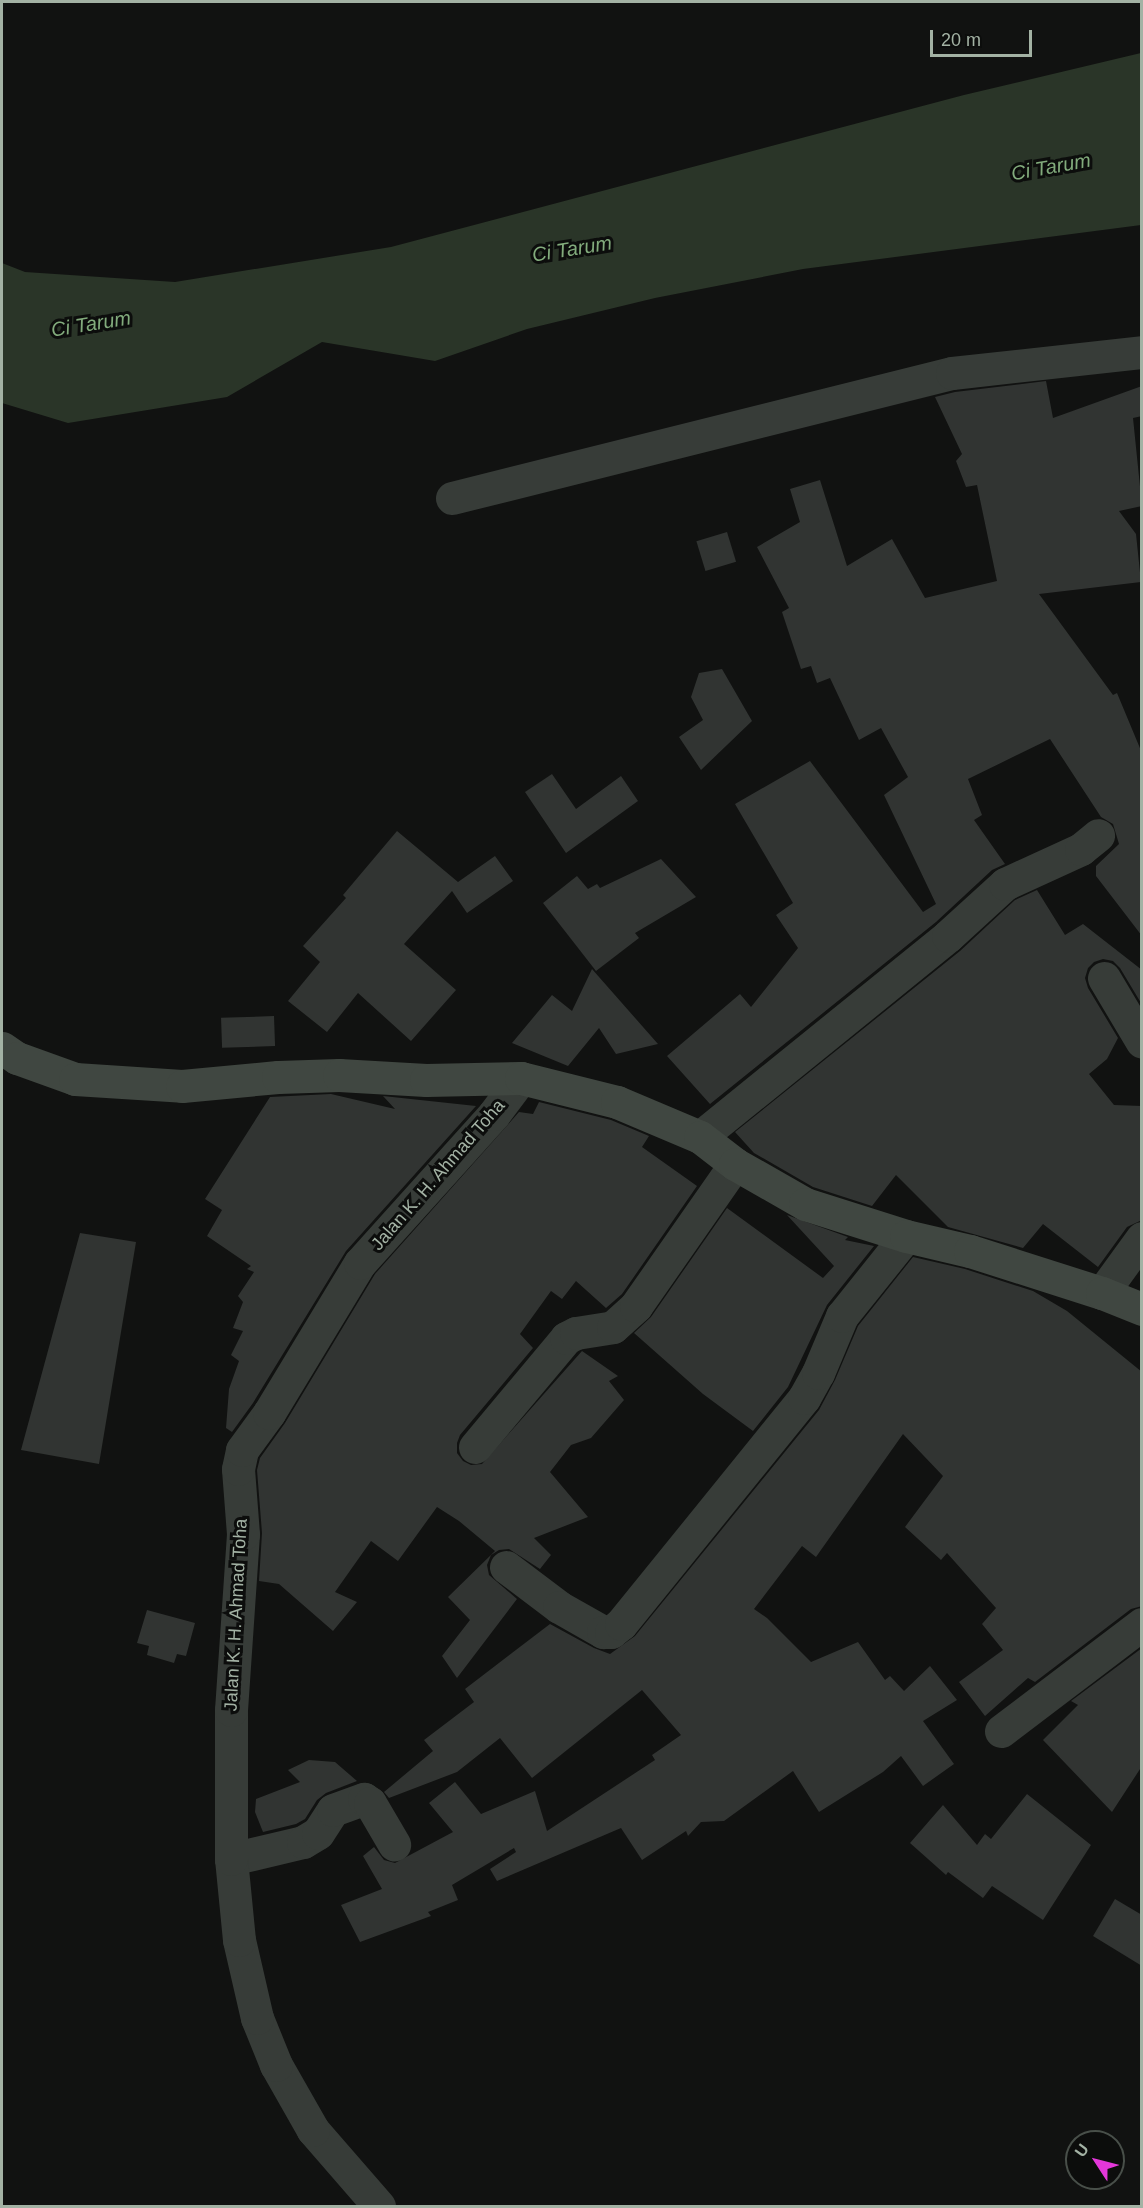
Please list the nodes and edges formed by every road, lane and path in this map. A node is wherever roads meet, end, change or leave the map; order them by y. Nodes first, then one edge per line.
1 (1142, 352) edge
2 (452, 498) dead end
3 (1098, 835) dead end
4 (1104, 978) dead end
5 (1142, 1042) edge
6 (2, 1048) edge
7 (521, 1078) junction
8 (700, 1137) junction
9 (735, 1164) junction
10 (906, 1236) junction
11 (1142, 1238) edge
12 (1102, 1293) junction
13 (1142, 1309) edge
14 (475, 1447) dead end
15 (506, 1567) dead end
16 (1142, 1624) edge
17 (1001, 1731) dead end
18 (394, 1844) dead end
19 (231, 1859) junction
20 (379, 2206) edge

1 - 2 street
3 - 8 street
4 - 5 street
6 - 7 street
7 - 8 street
7 - 19 street, Jalan K. H. Ahmad Toha
8 - 9 street
9 - 10 street
9 - 14 street
10 - 12 street
10 - 15 street
11 - 12 street
12 - 13 street
16 - 17 street
18 - 19 street
19 - 20 street, Jalan K. H. Ahmad Toha

